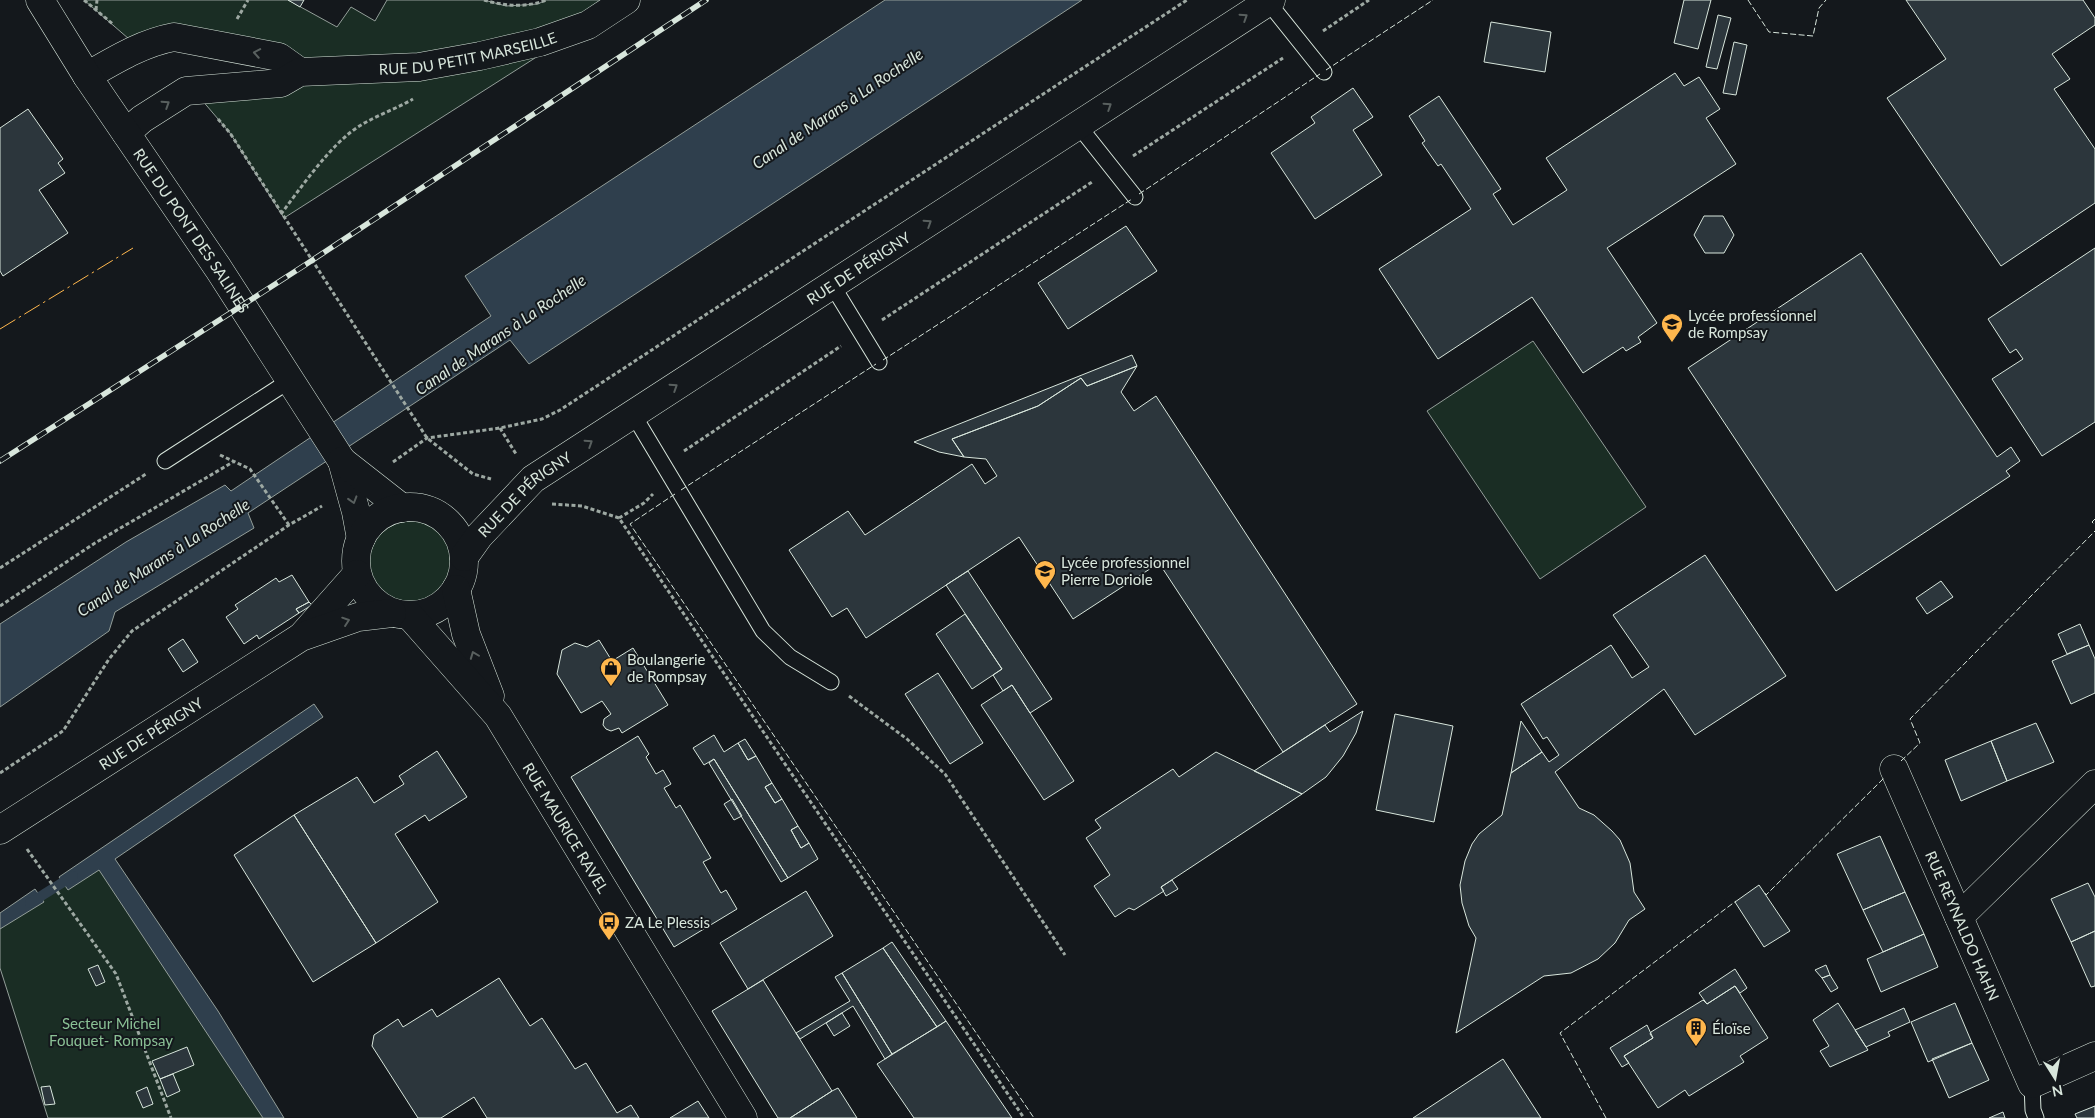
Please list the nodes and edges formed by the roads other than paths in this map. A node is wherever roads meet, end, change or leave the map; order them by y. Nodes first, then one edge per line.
1 (40, 0) edge
2 (626, 0) edge
3 (1270, 1) edge
4 (300, 72) junction
5 (1324, 72) dead end
6 (87, 76) junction
7 (1078, 125) junction
8 (126, 133) junction
9 (1135, 197) dead end
10 (832, 285) junction
11 (879, 362) dead end
12 (289, 381) junction
13 (633, 414) junction
14 (165, 462) road end
15 (342, 462) junction
16 (402, 508) junction
17 (361, 539) junction
18 (464, 557) junction
19 (357, 574) junction
20 (456, 590) junction
21 (401, 614) junction
22 (301, 637) junction
23 (831, 682) road end
24 (498, 716) junction
25 (1894, 768) dead end
26 (2095, 784) edge
27 (4, 827) edge
28 (1959, 917) junction
29 (2095, 1056) edge
30 (2032, 1084) junction
31 (743, 1118) edge
32 (2036, 1118) edge

1 - 6 street, RUE DU PONT DES SALINES
2 - 4 street, RUE DU PETIT MARSEILLE
3 - 5 lane
7 -> 3 street, RUE DE PÉRIGNY
4 -> 6 street
8 -> 4 street, RUE DU PETIT MARSEILLE
6 - 8 street, RUE DU PONT DES SALINES
7 - 9 lane
10 -> 7 street, RUE DE PÉRIGNY
8 - 12 street, RUE DU PONT DES SALINES
10 - 11 lane
13 -> 10 street, RUE DE PÉRIGNY
12 - 14 lane
12 - 15 street, RUE DU PONT DES SALINES
18 -> 13 street, RUE DE PÉRIGNY
13 - 23 lane
15 - 16 street, RUE DU PONT DES SALINES
15 -> 17 street, RUE DU PONT DES SALINES
16 - 17 street
16 - 18 street
17 - 19 street
18 - 20 street
19 - 21 street
19 - 22 street, RUE DE PÉRIGNY
20 - 21 street
24 -> 20 street, RUE MAURICE RAVEL
22 -> 21 street, RUE DE PÉRIGNY
21 - 24 street, RUE MAURICE RAVEL
22 - 27 street, RUE DE PÉRIGNY
24 - 31 street, RUE MAURICE RAVEL
25 - 28 street, RUE REYNALDO HAHN
26 - 28 street
28 - 30 street, RUE REYNALDO HAHN
29 - 30 street
30 - 32 lane

